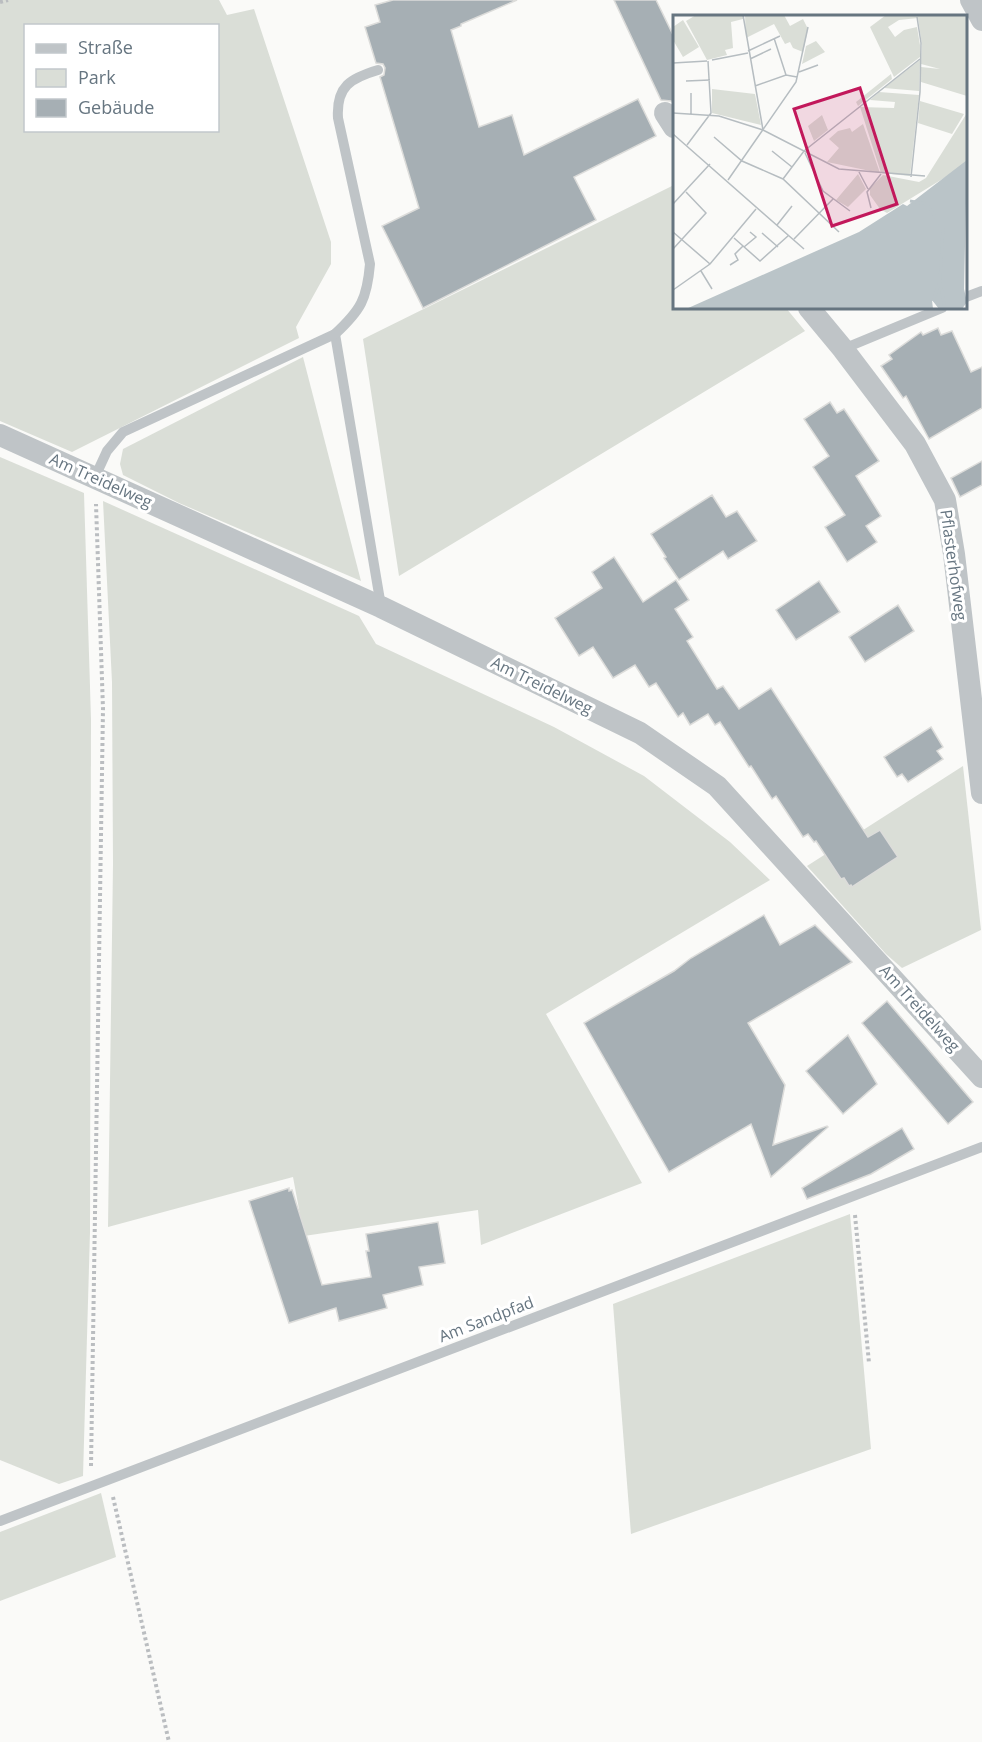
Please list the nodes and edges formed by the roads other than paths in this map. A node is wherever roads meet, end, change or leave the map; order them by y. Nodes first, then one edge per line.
1 (971, 0) edge
2 (982, 20) edge
3 (378, 70) dead end
4 (982, 291) edge
5 (967, 297) edge
6 (810, 309) edge
7 (940, 309) edge
8 (335, 334) junction
9 (843, 349) junction
10 (0, 435) edge
11 (95, 477) junction
12 (381, 607) junction
13 (982, 793) edge
14 (982, 1077) edge
15 (982, 1147) edge
16 (0, 1521) edge

1 - 2 street
3 - 8 lane
4 - 5 lane
6 - 9 street, Pflasterhofweg
7 - 9 lane
8 - 11 lane
8 - 12 lane
9 - 13 street, Pflasterhofweg
10 - 11 street, Am Treidelweg
11 - 12 street, Am Treidelweg
12 - 14 street, Am Treidelweg
15 - 16 lane, Am Sandpfad

